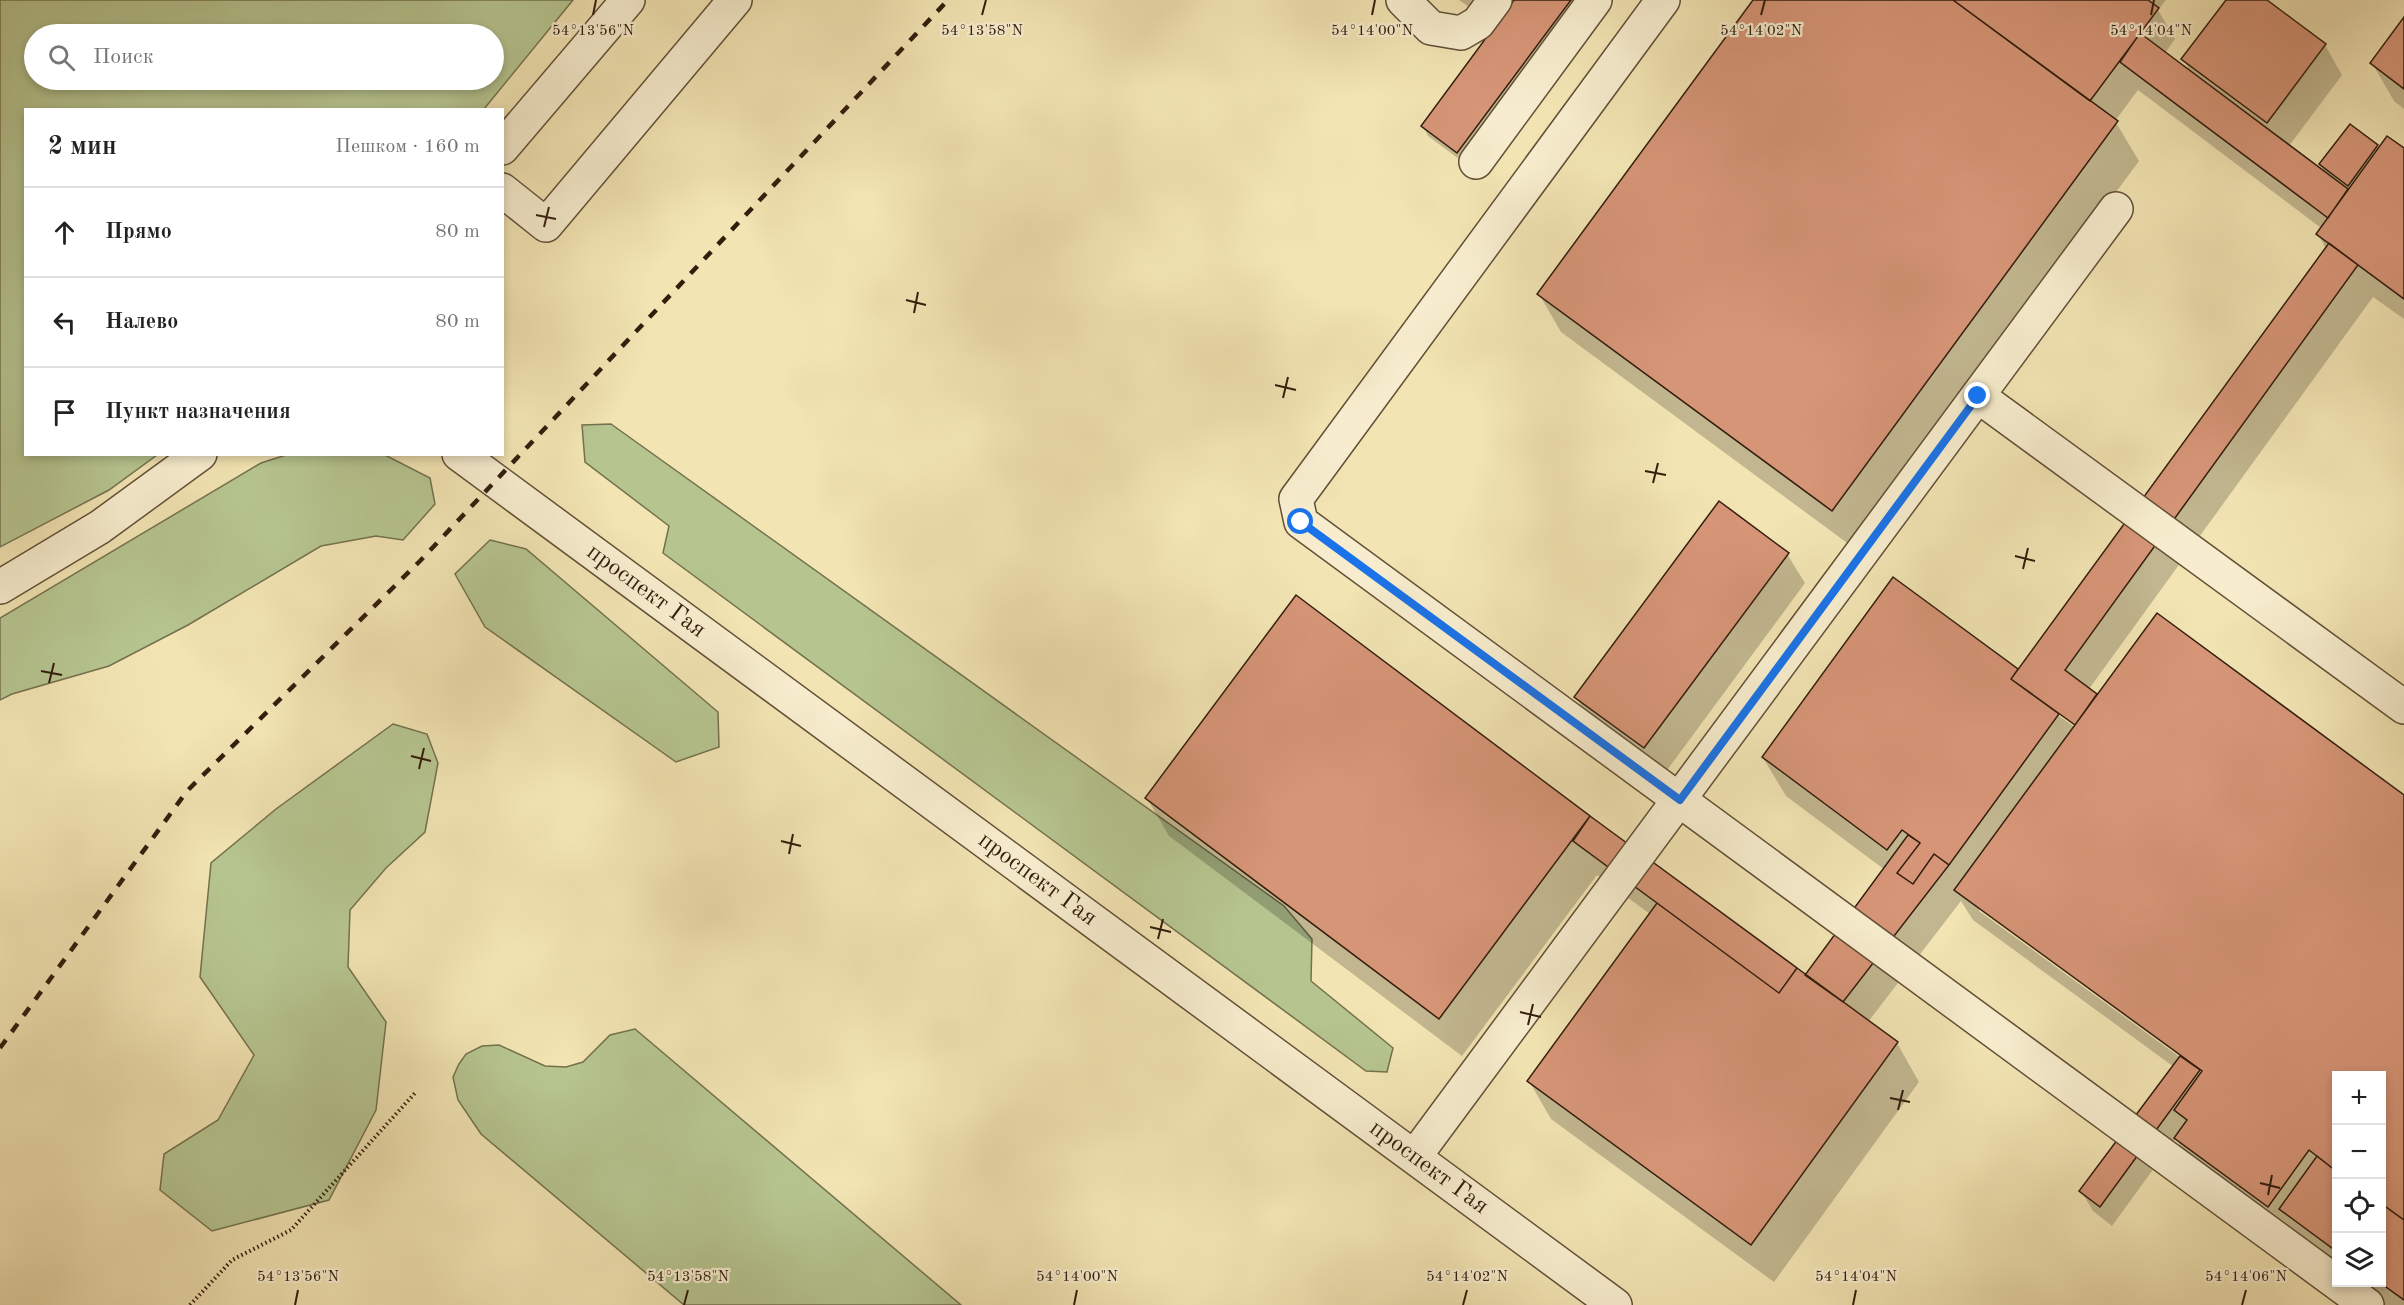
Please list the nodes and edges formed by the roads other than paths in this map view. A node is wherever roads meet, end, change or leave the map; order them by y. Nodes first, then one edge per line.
1 (627, 0) edge
2 (735, 0) edge
3 (1403, 0) edge
4 (1495, 0) edge
5 (1595, 0) edge
6 (1663, 0) edge
7 (504, 146) edge
8 (1476, 162) dead end
9 (504, 192) edge
10 (2116, 209) dead end
11 (1978, 396) junction
12 (197, 456) edge
13 (462, 456) edge
14 (0, 587) edge
15 (2404, 707) edge
16 (1680, 800) junction
17 (1415, 1156) junction
18 (1615, 1305) edge
19 (2367, 1305) edge

1 - 7 street
2 - 9 street
3 - 4 street
5 - 8 street
6 - 16 street
10 - 11 street
11 - 15 street
11 - 16 street
12 - 14 street
13 - 17 street, проспект Гая
16 - 17 street
16 - 19 street
17 - 18 street, проспект Гая

